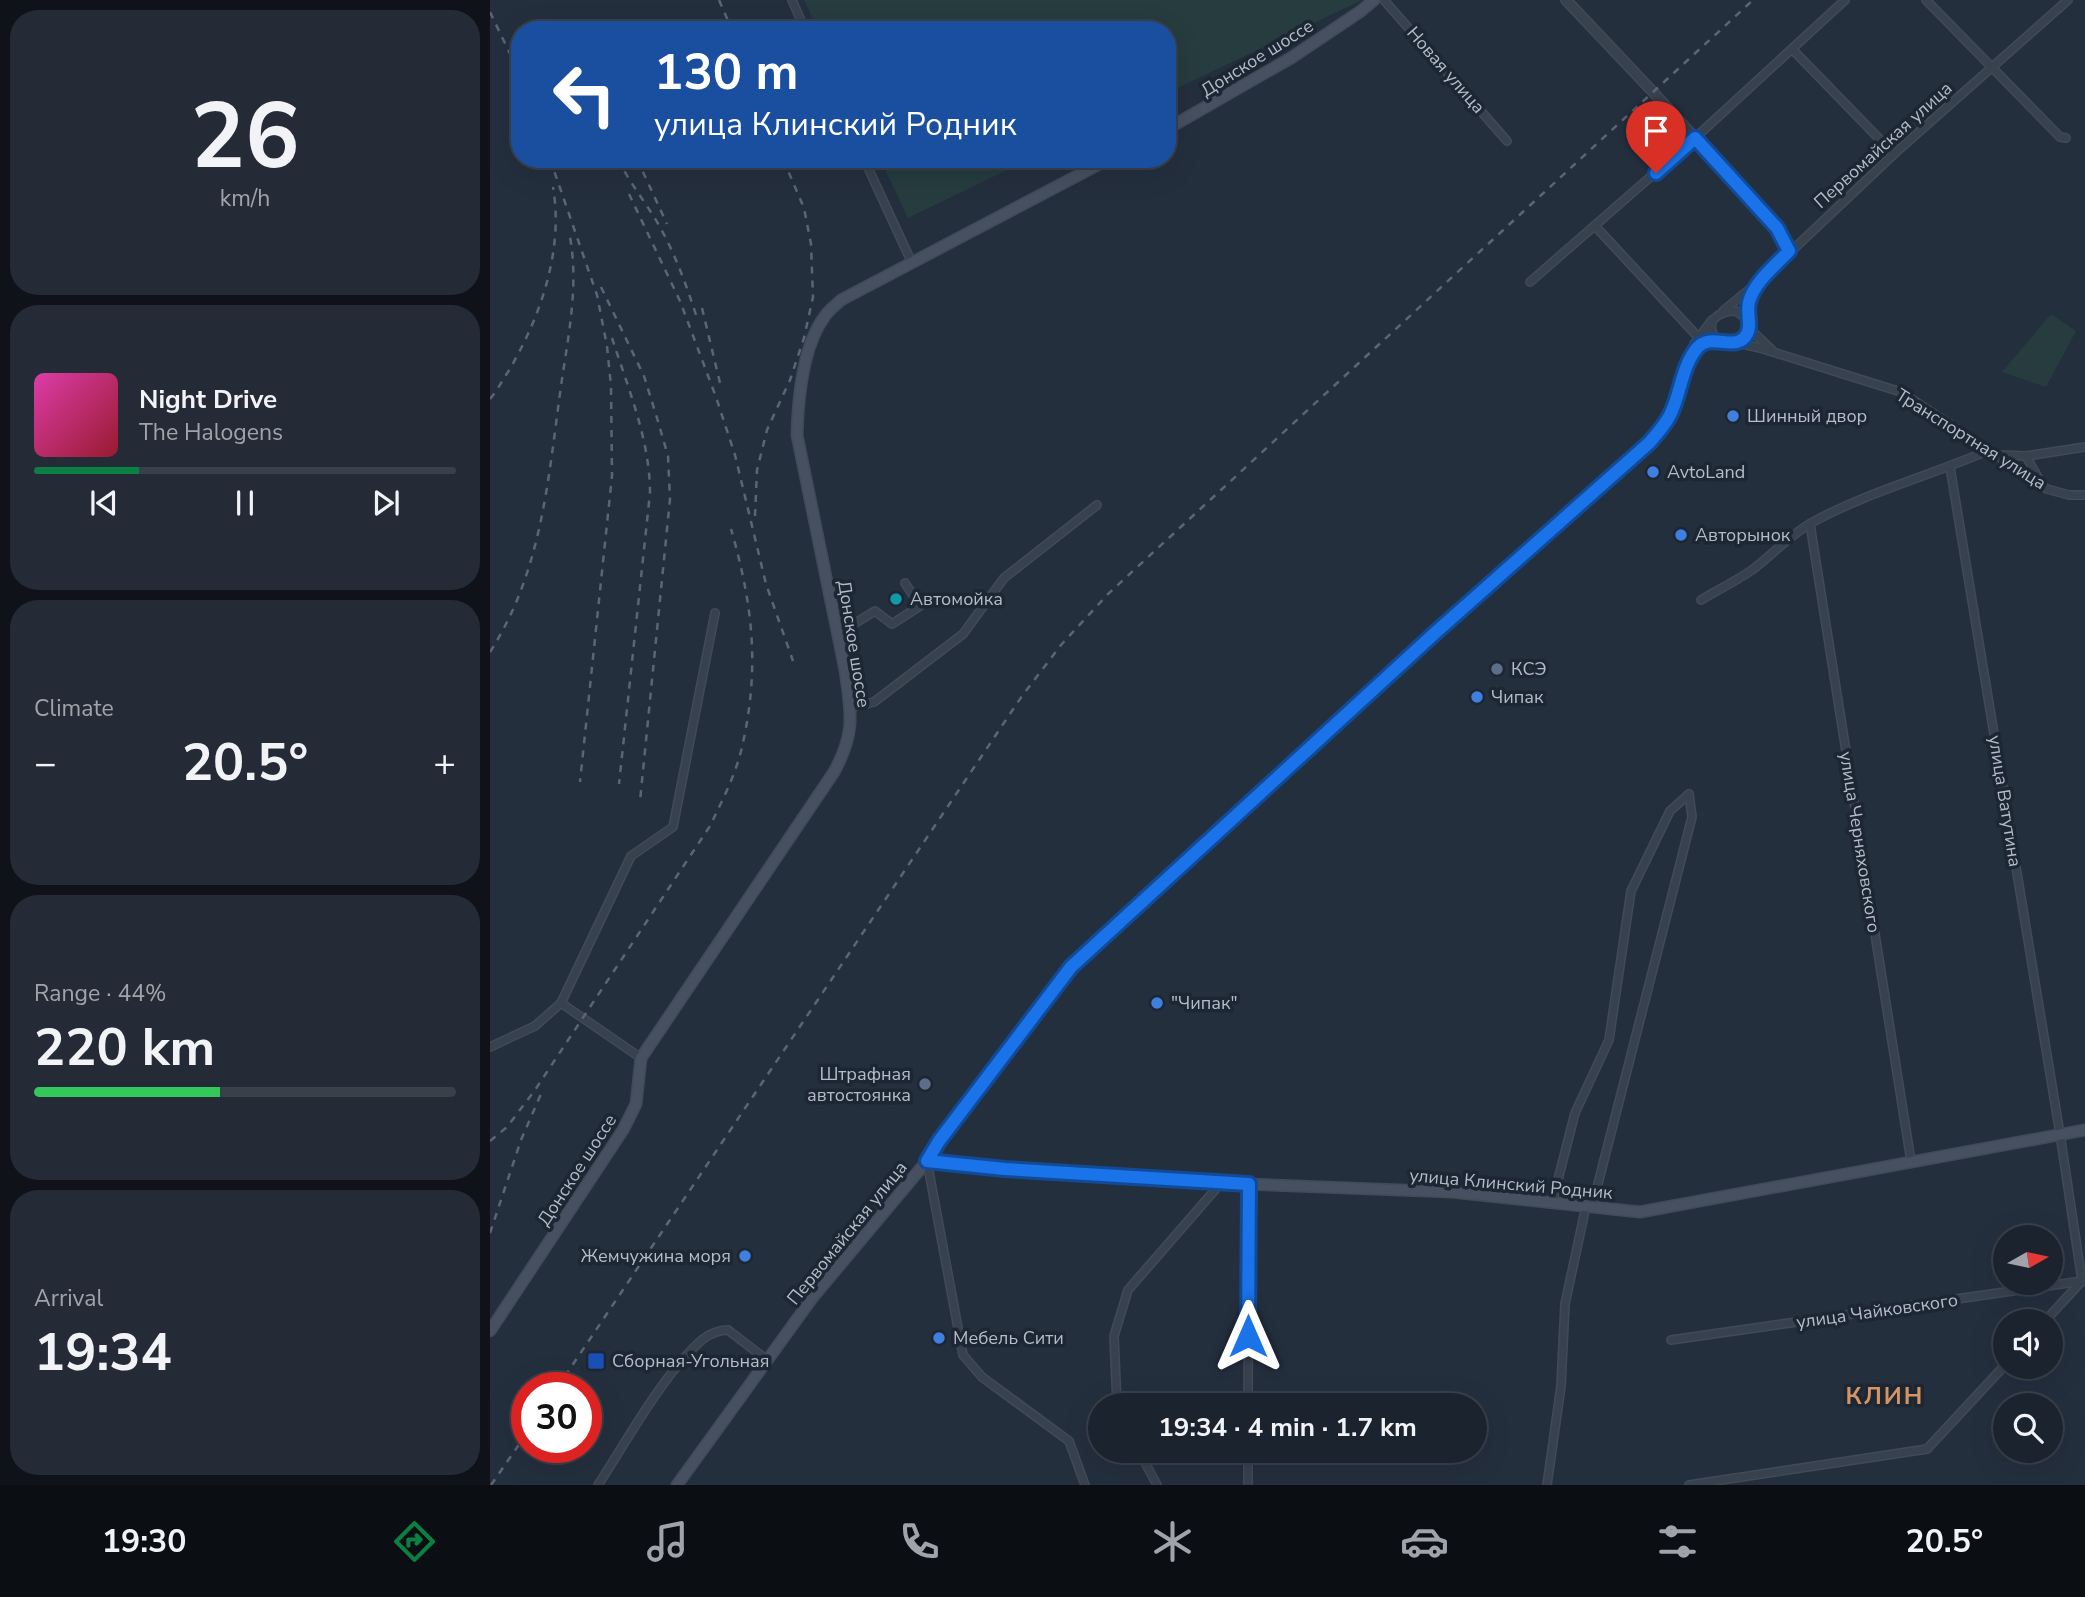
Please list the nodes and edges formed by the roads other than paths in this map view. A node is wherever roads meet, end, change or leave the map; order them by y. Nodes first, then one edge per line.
1 (792, 0) edge
2 (1374, 0) edge
3 (1384, 0) edge
4 (1566, 0) edge
5 (1845, 0) edge
6 (1926, 0) edge
7 (2068, 0) edge
8 (801, 21) edge
9 (1792, 49) junction
10 (1992, 70) junction
11 (1176, 124) edge
12 (1695, 138) junction
13 (2066, 138) dead end
14 (1507, 141) dead end
15 (1894, 154) junction
16 (868, 168) edge
17 (1093, 168) edge
18 (1596, 227) junction
19 (1789, 251) junction
20 (912, 263) junction
21 (1763, 278) junction
22 (1530, 282) dead end
23 (1719, 313) junction
24 (1747, 319) junction
25 (1712, 320) junction
26 (1749, 328) junction
27 (1698, 337) junction
28 (1723, 341) junction
29 (1734, 343) junction
30 (1778, 355) junction
31 (1685, 372) junction
32 (2085, 447) edge
33 (1992, 452) junction
34 (2026, 456) junction
35 (1950, 467) junction
36 (2047, 489) junction
37 (2085, 495) edge
38 (1097, 505) dead end
39 (1810, 524) junction
40 (905, 583) dead end
41 (1701, 600) dead end
42 (715, 613) dead end
43 (839, 633) junction
44 (850, 708) junction
45 (561, 1003) junction
46 (490, 1047) edge
47 (641, 1058) junction
48 (2085, 1130) edge
49 (2060, 1134) junction
50 (927, 1161) junction
51 (1911, 1161) junction
52 (1221, 1183) junction
53 (1249, 1184) junction
54 (1552, 1203) junction
55 (1589, 1207) junction
56 (2082, 1282) junction
57 (2056, 1309) edge
58 (490, 1331) edge
59 (1671, 1340) dead end
60 (767, 1360) junction
61 (1993, 1378) edge
62 (1116, 1393) edge
63 (1248, 1393) edge
64 (1145, 1463) edge
65 (1248, 1463) edge
66 (598, 1485) edge
67 (677, 1485) edge
68 (1085, 1485) edge
69 (1157, 1485) edge
70 (1248, 1485) edge
71 (1547, 1485) edge
72 (1689, 1485) edge

1 - 8 street
2 - 11 main road, Донское шоссе
3 - 14 street, Новая улица
4 - 12 street
5 - 9 street
6 - 10 street
7 - 10 street, Первомайская улица
9 - 12 street
9 - 15 street
10 - 13 street
10 - 15 street, Первомайская улица
12 - 18 street
12 - 19 street
15 - 19 street, Первомайская улица
16 - 20 street
17 - 20 main road, Донское шоссе
18 - 22 street
18 - 27 street
19 - 21 street, Первомайская улица
20 - 43 main road, Донское шоссе
21 - 23 street, Первомайская улица
21 - 24 street
23 - 24 street
23 - 25 street
24 - 26 street
25 - 27 street, Первомайская улица
25 - 28 street
26 - 29 street
26 - 30 street
27 - 31 street, Первомайская улица
28 - 29 street
28 - 31 street
29 - 30 street, Транспортная улица
30 - 33 street, Транспортная улица
31 - 50 street, Первомайская улица
32 - 34 street
33 - 34 street
33 - 35 street
33 - 36 street, Транспортная улица
34 - 36 street
35 - 39 street
35 - 49 street, улица Ватутина
36 - 37 street, Транспортная улица
38 - 44 street
39 - 41 street
39 - 51 street, улица Черняховского
40 - 43 street
42 - 45 street
43 - 44 main road, Донское шоссе
44 - 47 main road, Донское шоссе
45 - 46 street
45 - 47 street
47 - 58 main road, Донское шоссе
48 - 49 main road, улица Клинский Родник
49 - 51 main road, улица Клинский Родник
49 - 56 street, улица Ватутина
50 - 52 main road, улица Клинский Родник
50 - 60 main road, Первомайская улица
50 - 68 street
51 - 55 main road, улица Клинский Родник
52 - 53 main road, улица Клинский Родник
52 - 62 street
53 - 54 main road, улица Клинский Родник
53 - 63 street
54 - 55 main road, улица Клинский Родник
54 - 55 street
55 - 71 street
56 - 57 street
56 - 59 street, улица Чайковского
60 - 66 street
60 - 67 main road, Первомайская улица
61 - 72 street
64 - 69 street
65 - 70 street

